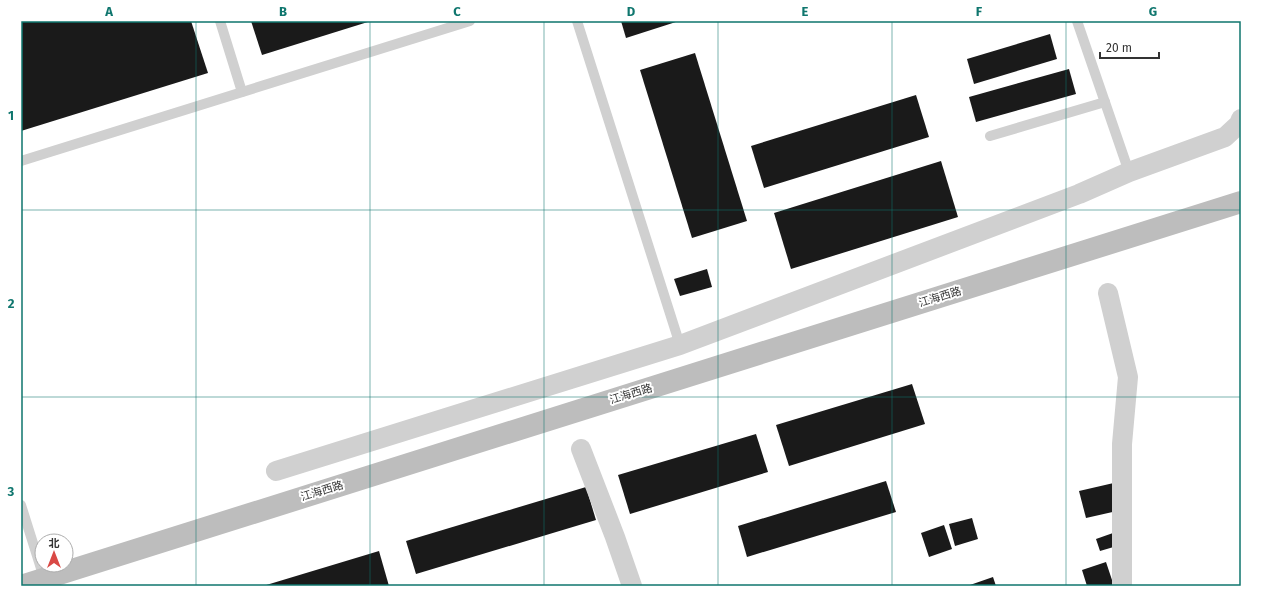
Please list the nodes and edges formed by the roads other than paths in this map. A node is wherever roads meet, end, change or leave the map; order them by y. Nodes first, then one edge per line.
1 (220, 21) edge
2 (470, 21) edge
3 (577, 21) edge
4 (1078, 21) edge
5 (242, 92) junction
6 (1105, 102) junction
7 (1241, 119) edge
8 (990, 136) dead end
9 (21, 161) edge
10 (1128, 172) junction
11 (1241, 202) edge
12 (1108, 293) dead end
13 (680, 346) junction
14 (581, 449) dead end
15 (276, 471) dead end
16 (21, 505) edge
17 (44, 578) junction
18 (21, 586) edge
19 (632, 586) edge
20 (1122, 586) edge

1 - 5 lane
2 - 5 lane
3 - 13 lane
4 - 6 lane
5 - 9 lane
6 - 8 lane
6 - 10 lane
7 - 10 street
10 - 13 street
11 - 17 main road, 江海西路
12 - 20 street
13 - 15 street
14 - 19 street
16 - 17 lane
17 - 18 main road, 江海西路

